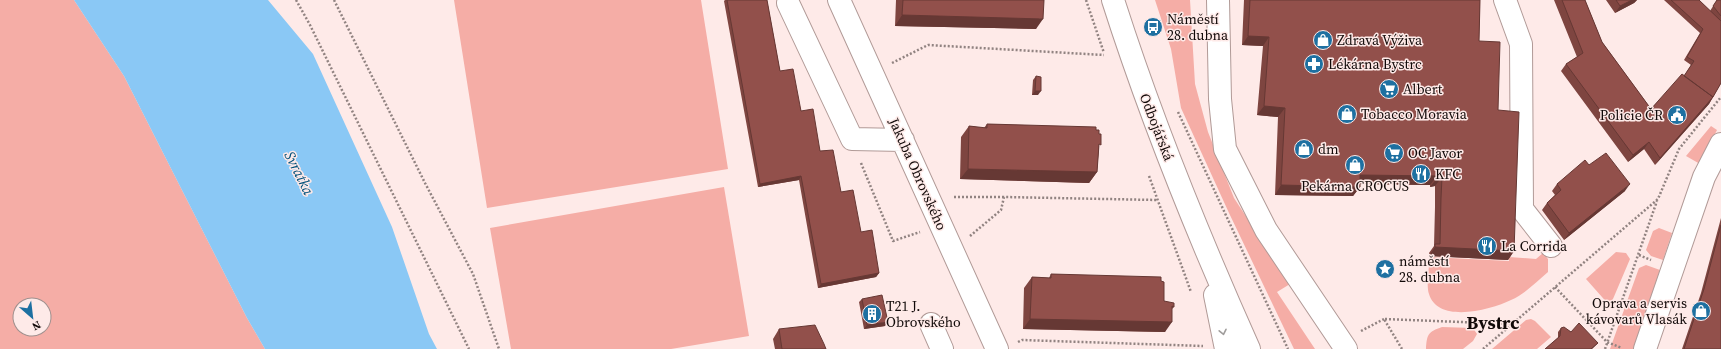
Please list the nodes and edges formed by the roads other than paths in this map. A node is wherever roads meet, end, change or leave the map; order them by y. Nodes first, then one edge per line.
1 (839, 0) edge
2 (1113, 0) edge
3 (1218, 0) edge
4 (1505, 0) edge
5 (788, 3) dead end
6 (903, 140) junction
7 (1721, 144) edge
8 (1551, 246) dead end
9 (1206, 252) junction
10 (931, 324) dead end
11 (1006, 346) edge
12 (1218, 348) edge
13 (942, 349) edge
14 (1249, 349) edge
15 (1346, 349) edge
16 (1645, 349) edge

1 - 6 street, Jakuba Obrovského
2 - 9 street, Odbojářská
3 - 15 street
4 - 8 street
5 - 6 street
6 - 11 street, Jakuba Obrovského
7 - 16 street
9 -> 12 street, Odbojářská
9 - 14 street, Odbojářská
10 - 13 street

